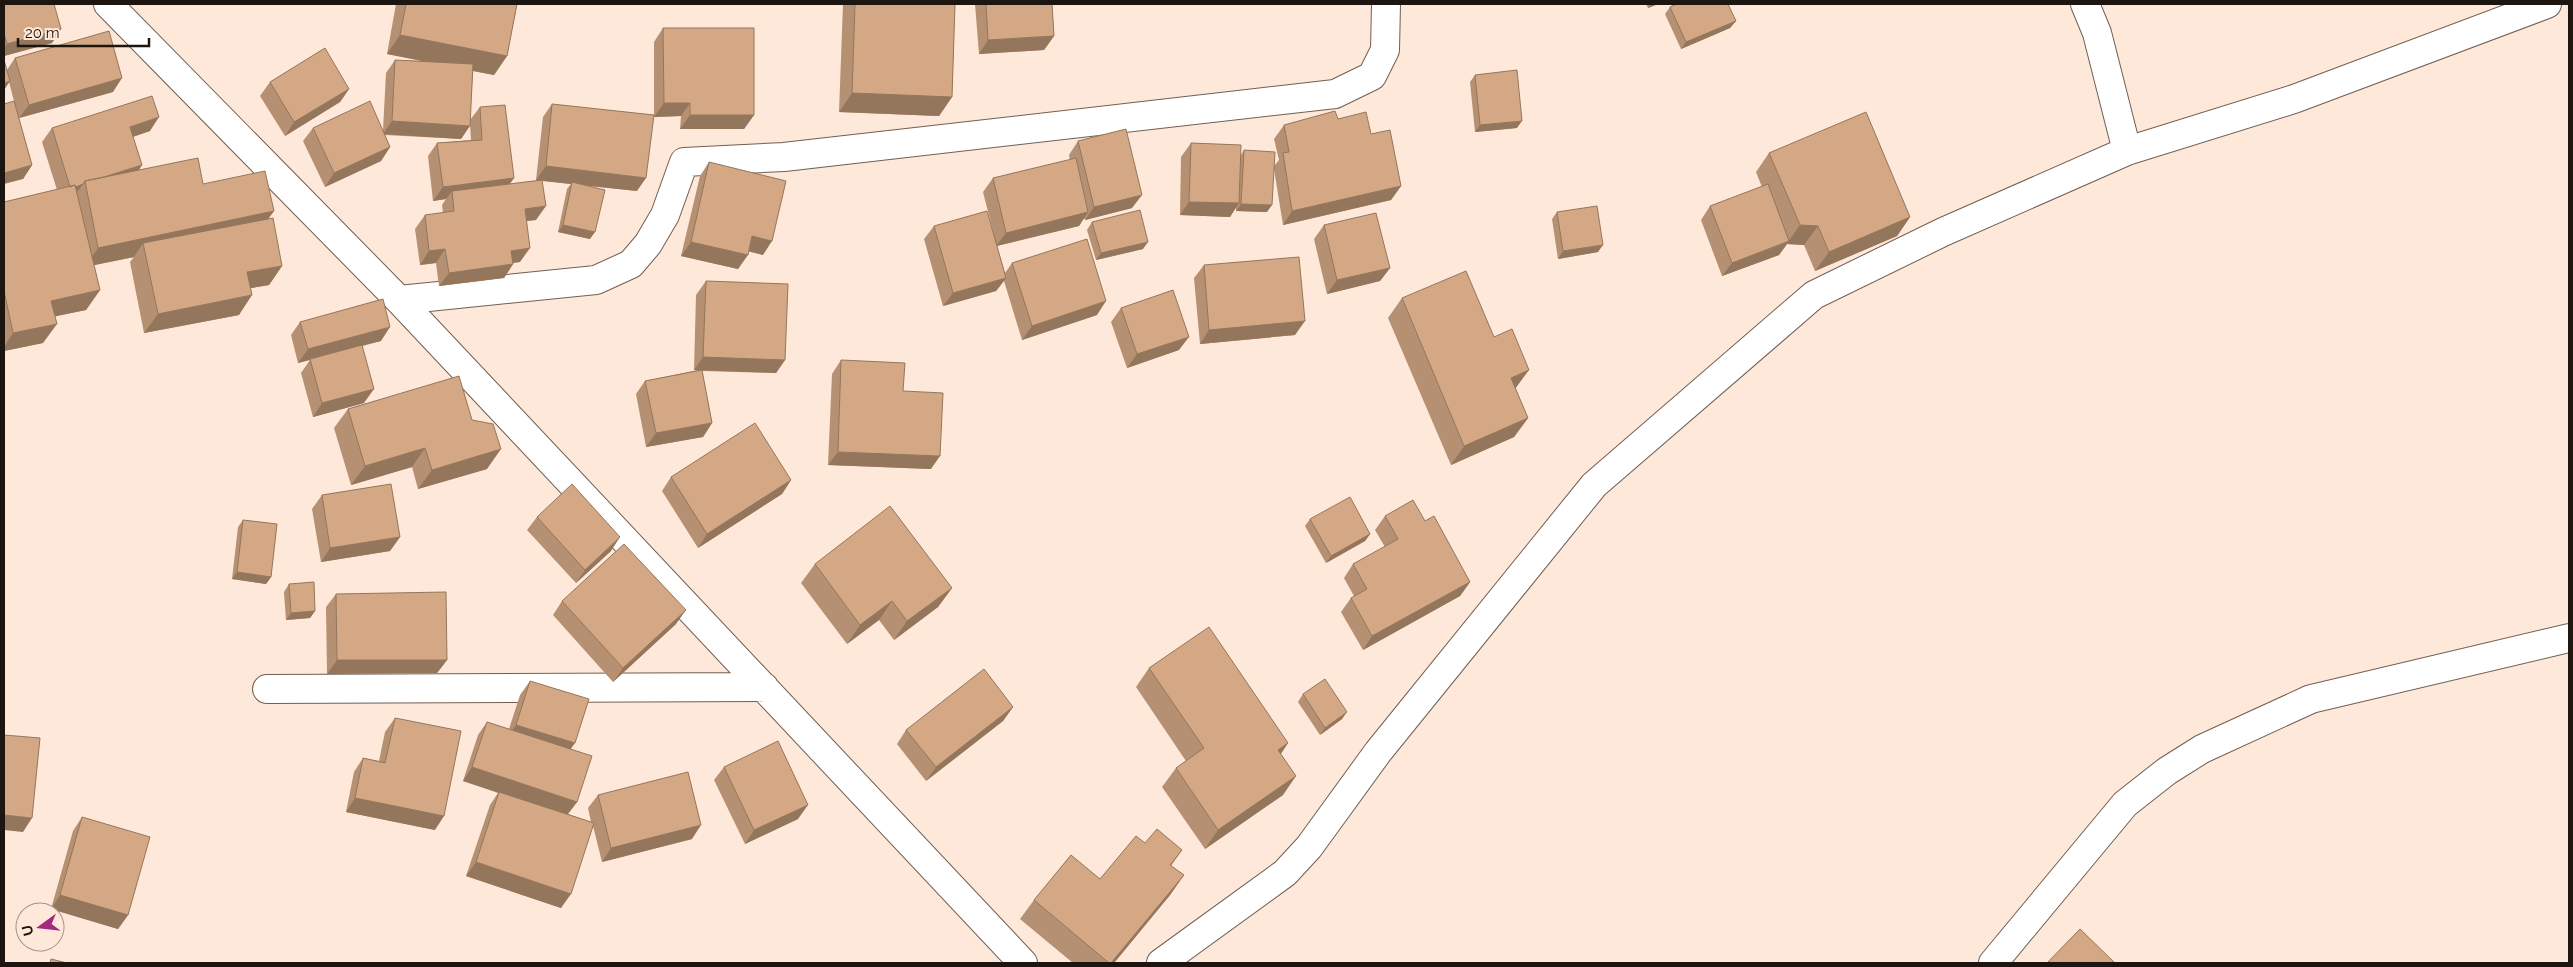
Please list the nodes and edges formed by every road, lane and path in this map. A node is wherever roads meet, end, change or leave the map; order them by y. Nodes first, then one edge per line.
1 (108, 4) edge
2 (1386, 4) edge
3 (2086, 4) edge
4 (2546, 4) edge
5 (2127, 151) junction
6 (399, 300) junction
7 (2569, 638) edge
8 (764, 687) junction
9 (267, 689) dead end
10 (1023, 963) edge
11 (1161, 963) edge
12 (1993, 963) edge

1 - 6 street
2 - 6 street
3 - 5 street
4 - 5 street
5 - 11 street
6 - 8 street
7 - 12 street
8 - 9 street
8 - 10 street

